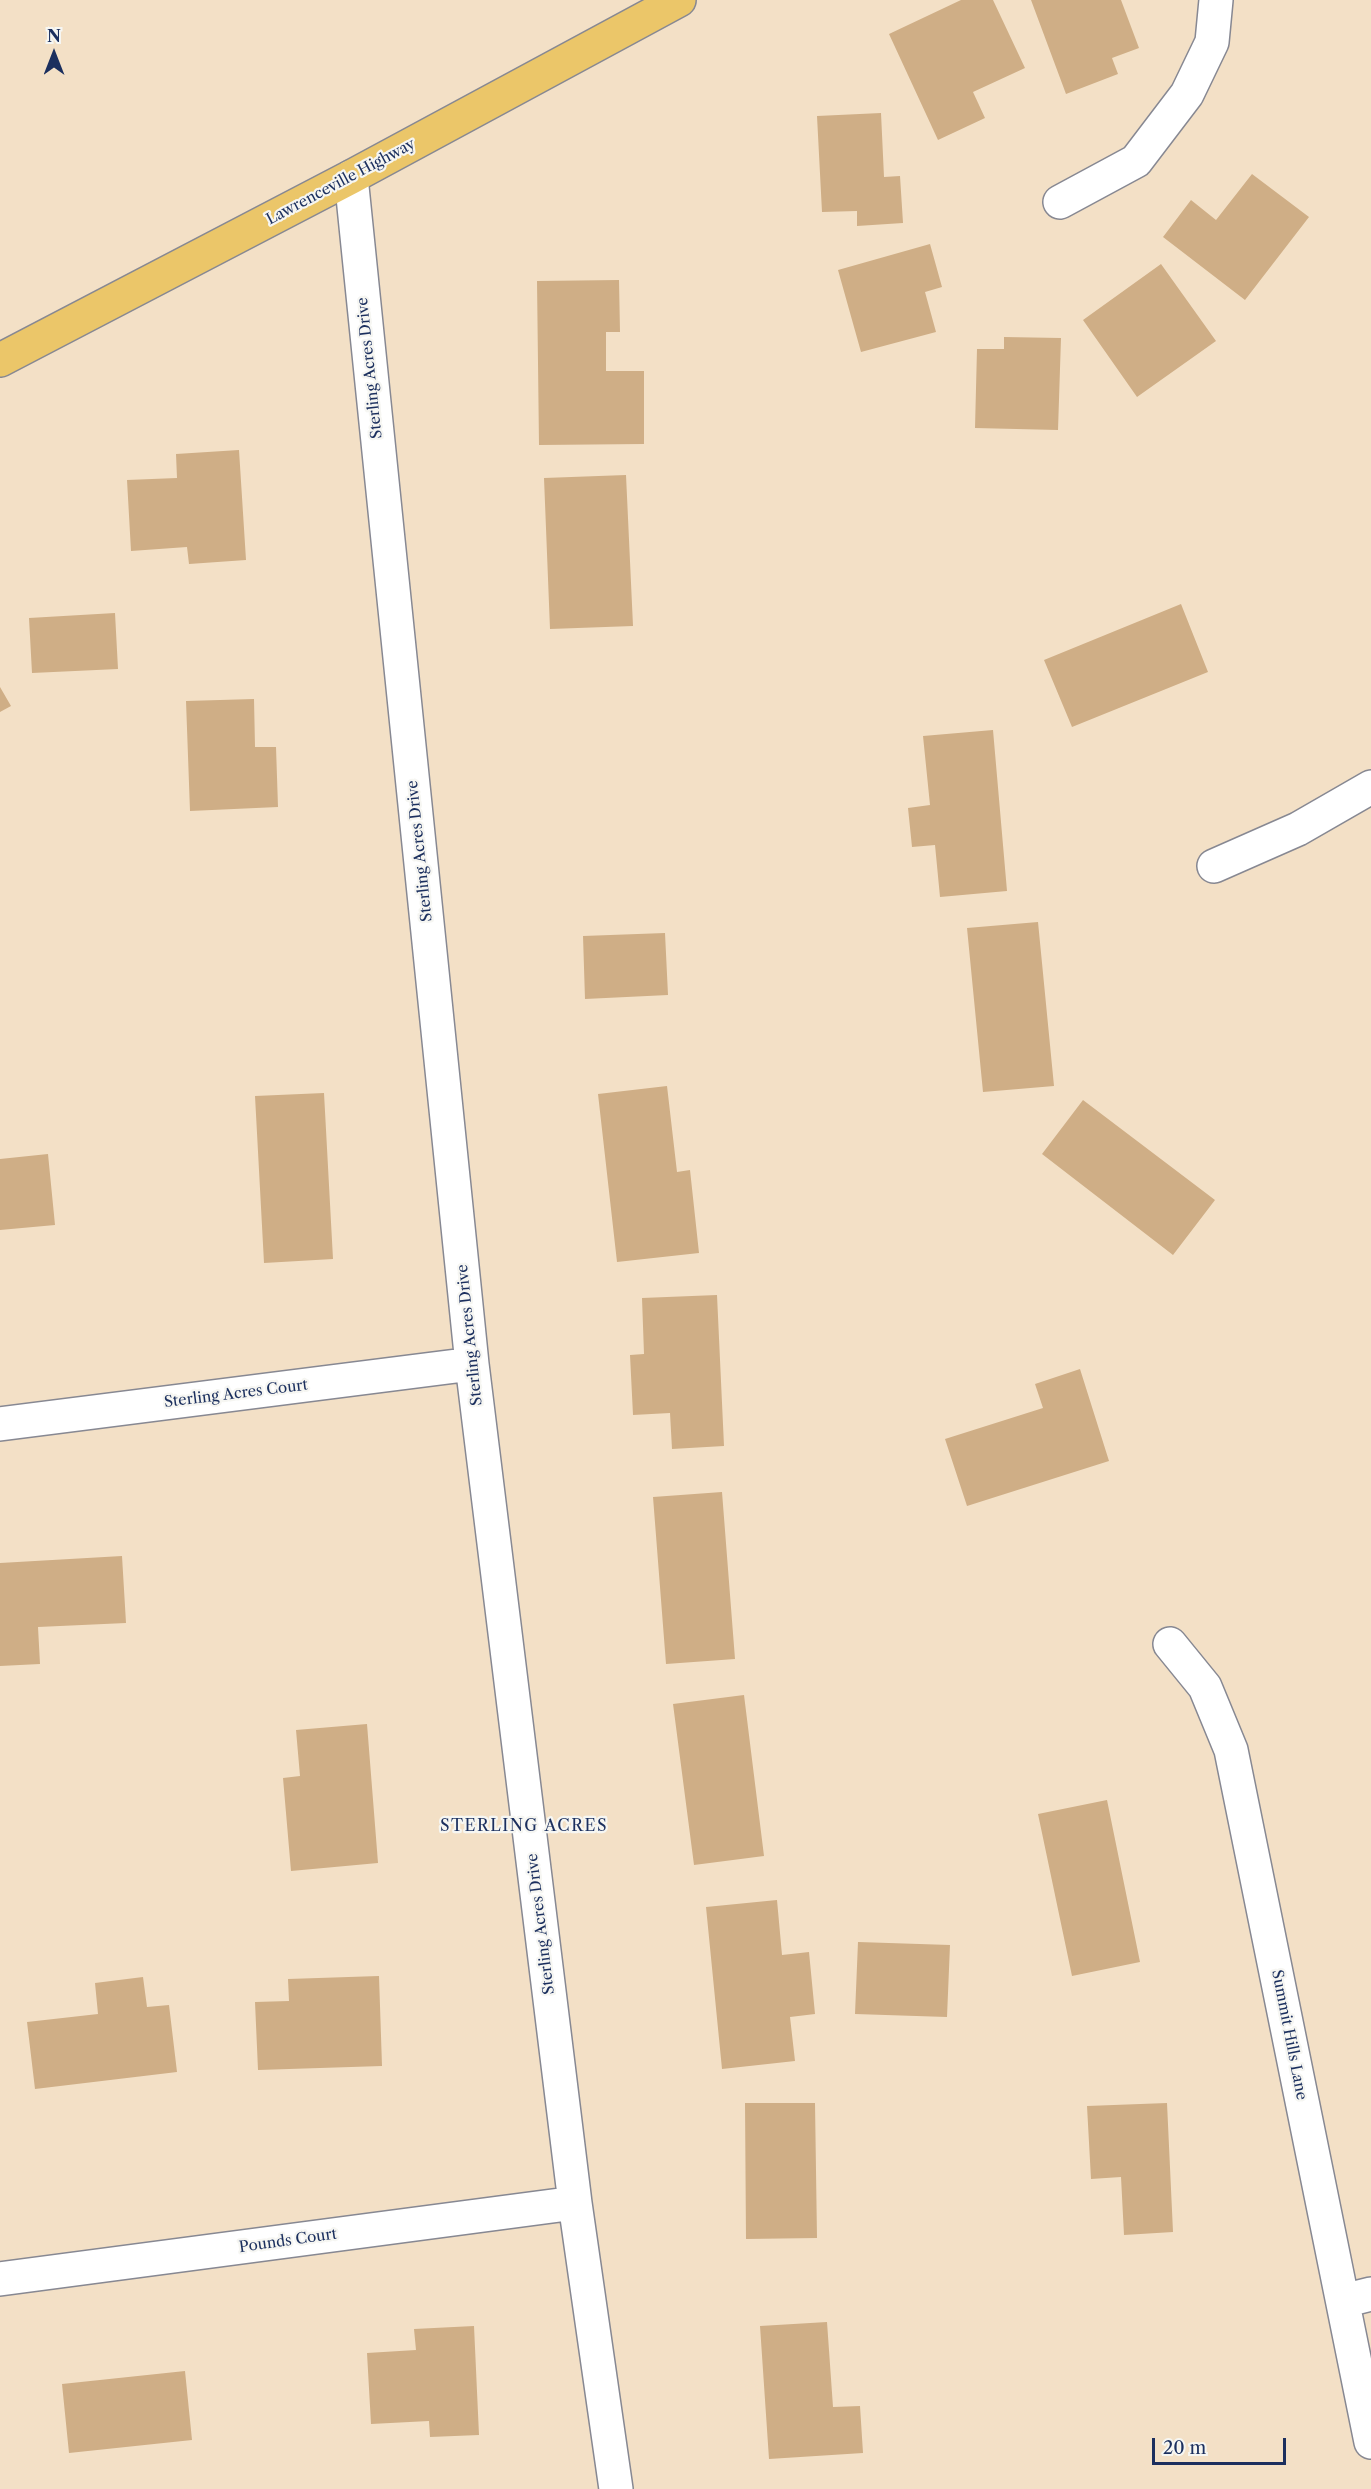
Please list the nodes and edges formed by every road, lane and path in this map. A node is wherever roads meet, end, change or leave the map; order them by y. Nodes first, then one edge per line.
1 (679, 0) edge
2 (1216, 0) edge
3 (351, 177) junction
4 (1060, 202) dead end
5 (0, 360) edge
6 (1371, 787) edge
7 (1214, 866) dead end
8 (472, 1364) junction
9 (0, 1424) edge
10 (1170, 1644) dead end
11 (575, 2204) junction
12 (0, 2280) edge
13 (1357, 2297) edge
14 (1371, 2442) edge
15 (616, 2489) edge

1 - 3 main road, Lawrenceville Highway
2 - 4 street
3 - 5 main road, Lawrenceville Highway
3 - 8 street, Sterling Acres Drive
6 - 7 street
8 - 9 street, Sterling Acres Court
8 - 11 street, Sterling Acres Drive
10 - 13 street, Summit Hills Lane
11 - 12 street, Pounds Court
11 - 15 street, Sterling Acres Drive
13 - 14 street, Summit Hills Lane

